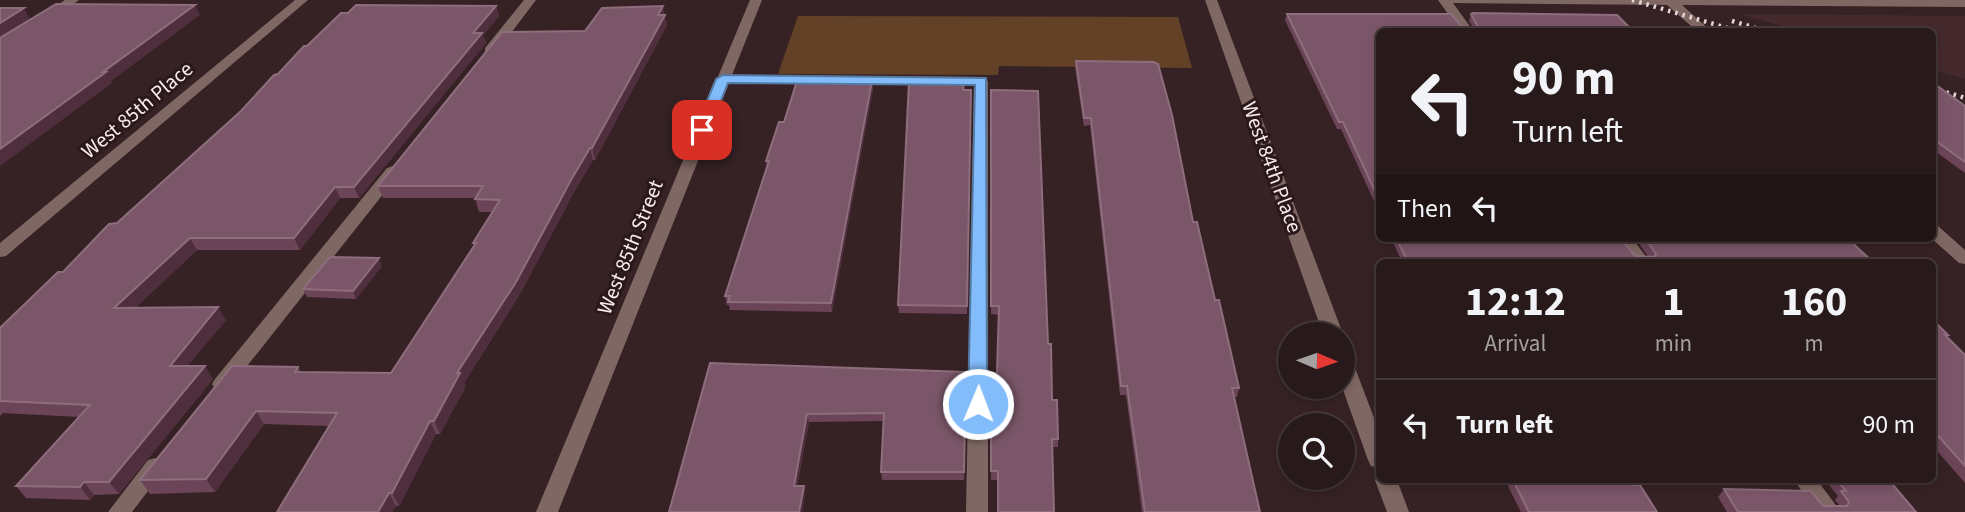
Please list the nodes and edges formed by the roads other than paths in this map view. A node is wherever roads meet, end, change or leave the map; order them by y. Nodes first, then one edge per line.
1 (74, 0) edge
2 (302, 0) edge
3 (530, 0) edge
4 (756, 0) edge
5 (1211, 0) edge
6 (1444, 0) edge
7 (1454, 0) edge
8 (1670, 1) edge
9 (1857, 1) edge
10 (1931, 2) junction
11 (1965, 3) edge
12 (1965, 12) edge
13 (34, 25) edge
14 (1465, 28) edge
15 (1701, 28) edge
16 (477, 67) edge
17 (723, 79) junction
18 (407, 154) edge
19 (1936, 234) edge
20 (1626, 242) edge
21 (0, 252) edge
22 (1640, 259) edge
23 (1965, 259) edge
24 (1329, 322) edge
25 (215, 393) edge
26 (1355, 395) edge
27 (171, 447) edge
28 (1376, 452) edge
29 (1387, 483) edge
30 (1807, 483) edge
31 (119, 512) edge
32 (547, 512) edge
33 (977, 512) edge
34 (1398, 512) edge
35 (1830, 512) edge

1 - 13 street
2 - 21 street, West 85th Place
3 - 16 street
4 - 17 street, West 85th Street
5 - 24 street, West 84th Place
6 - 14 street
7 - 8 street
8 - 9 street
8 - 15 street
9 - 10 street
10 - 11 street
10 - 12 street
17 - 32 street, West 85th Street
17 - 33 street
18 - 25 street
19 - 23 street
20 - 22 street
26 - 28 street
27 - 31 street
29 - 34 street
30 - 35 street

